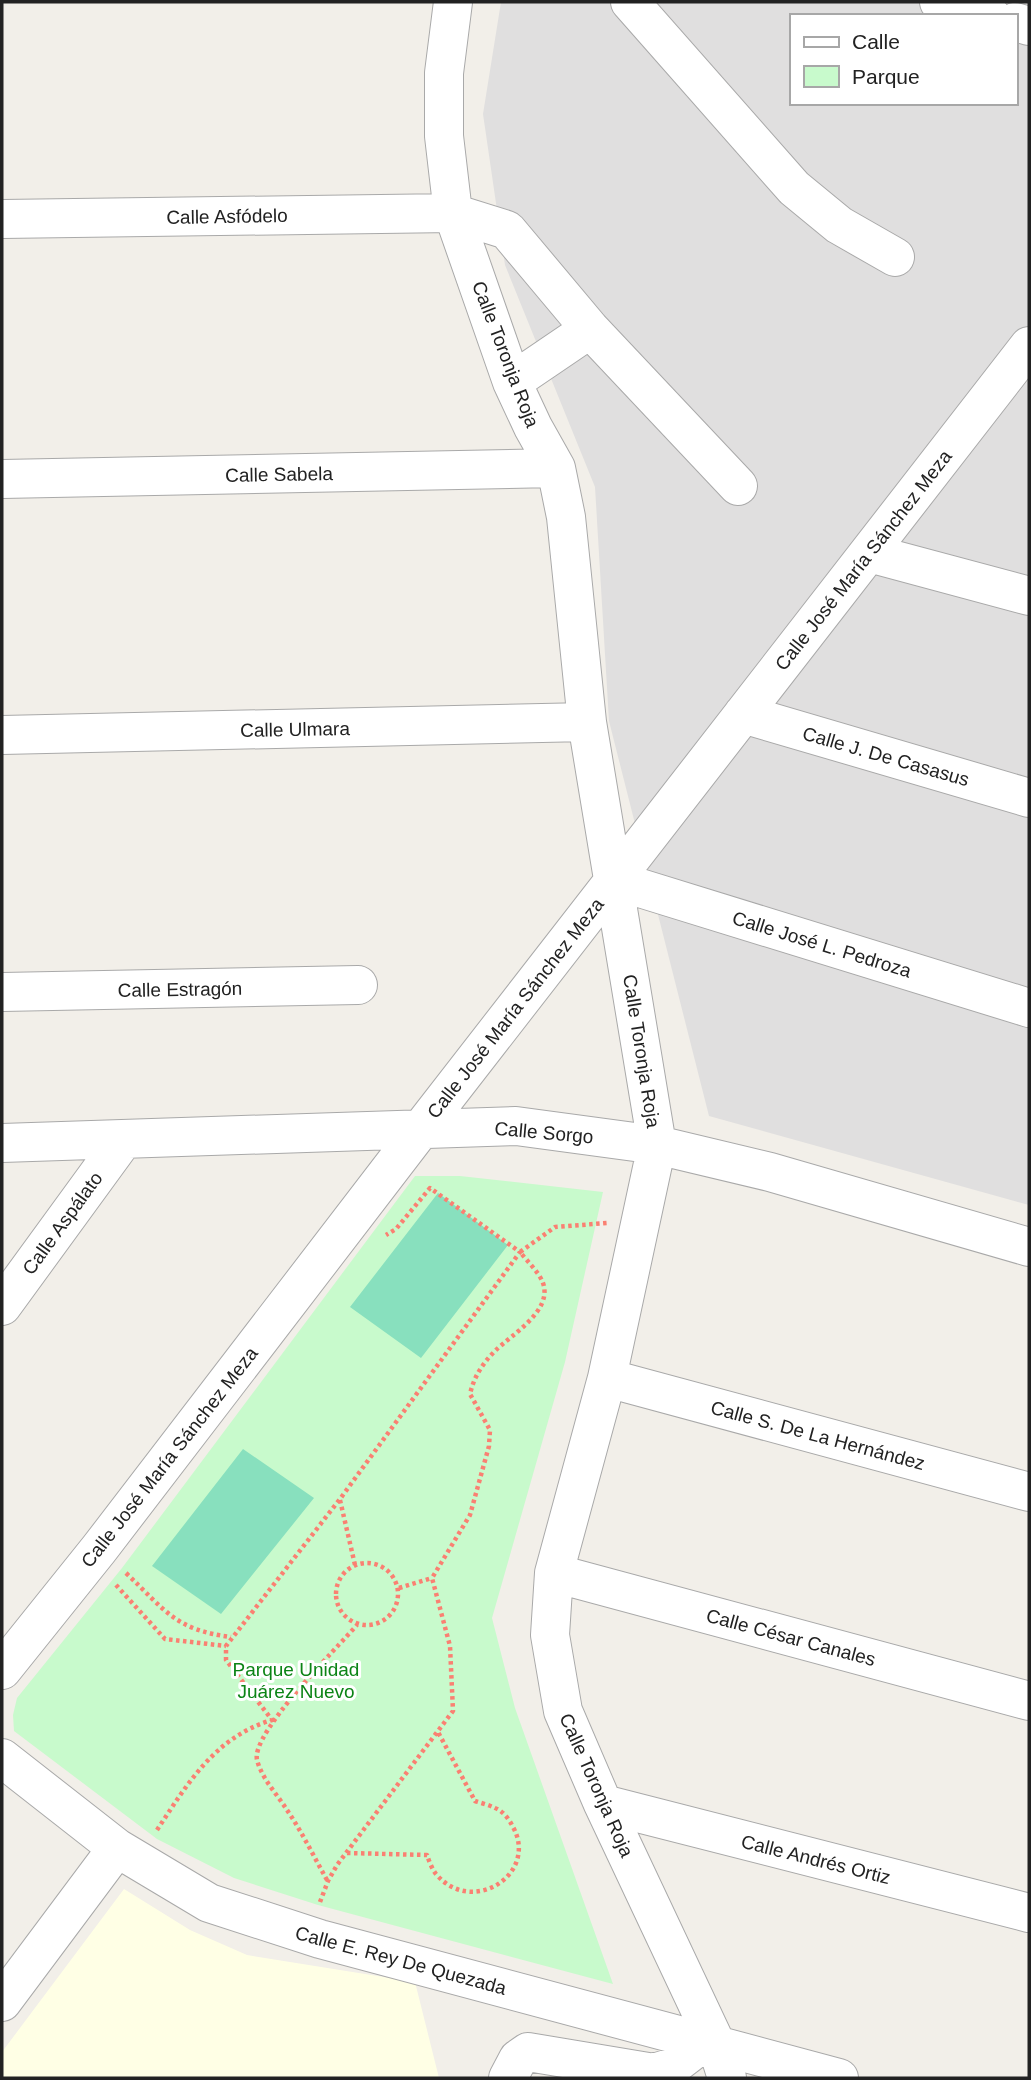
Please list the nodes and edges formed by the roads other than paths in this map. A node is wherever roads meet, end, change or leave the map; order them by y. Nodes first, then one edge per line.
1 (453, 2) edge
2 (630, 2) edge
3 (939, 2) edge
4 (984, 14) edge
5 (453, 213) junction
6 (2, 219) edge
7 (895, 257) dead end
8 (590, 329) junction
9 (1029, 346) edge
10 (512, 382) junction
11 (1016, 382) edge
12 (556, 468) junction
13 (2, 479) edge
14 (738, 486) dead end
15 (869, 552) junction
16 (1029, 596) edge
17 (743, 714) junction
18 (587, 722) junction
19 (2, 735) edge
20 (1029, 798) edge
21 (614, 880) junction
22 (358, 985) dead end
23 (2, 992) edge
24 (1029, 1008) edge
25 (421, 1129) junction
26 (123, 1140) junction
27 (2, 1143) edge
28 (657, 1144) junction
29 (1029, 1247) edge
30 (2, 1306) edge
31 (607, 1378) junction
32 (1029, 1492) edge
33 (554, 1573) junction
34 (2, 1670) edge
35 (1029, 1701) edge
36 (2, 1758) edge
37 (604, 1804) junction
38 (127, 1854) junction
39 (1029, 1913) edge
40 (2, 2002) edge
41 (716, 2055) edge
42 (508, 2078) edge
43 (839, 2078) edge

1 - 5 street, Calle Toronja Roja
2 - 7 street
3 - 4 street
5 - 6 street, Calle Asfódelo
5 - 8 street
5 - 10 street, Calle Toronja Roja
8 - 10 street
8 - 14 street
9 - 11 street, Calle José María Sánchez Meza
10 - 12 street, Calle Toronja Roja
11 - 15 street, Calle José María Sánchez Meza
12 - 13 street, Calle Sabela
12 - 18 street, Calle Toronja Roja
15 - 16 street
15 - 17 street, Calle José María Sánchez Meza
17 - 20 street, Calle J. De Casasus
17 - 21 street, Calle José María Sánchez Meza
18 - 19 street, Calle Ulmara
18 - 21 street, Calle Toronja Roja
21 - 24 street, Calle José L. Pedroza
21 - 25 street, Calle José María Sánchez Meza
21 - 28 street, Calle Toronja Roja
22 - 23 street, Calle Estragón
25 - 26 street, Calle Sorgo
25 - 28 street, Calle Sorgo
25 - 34 street, Calle José María Sánchez Meza
26 - 27 street, Calle Sorgo
26 - 30 street, Calle Aspálato
28 - 29 street, Calle Sorgo
28 - 31 street, Calle Toronja Roja
31 - 32 street, Calle S. De La Hernández
31 - 33 street, Calle Toronja Roja
33 - 35 street, Calle César Canales
33 - 37 street, Calle Toronja Roja
36 - 38 street, Calle E. Rey De Quezada
37 - 39 street, Calle Andrés Ortiz
37 - 41 street, Calle Toronja Roja
38 - 40 street
38 - 41 street, Calle E. Rey De Quezada
41 - 42 street
41 - 43 street, Calle E. Rey De Quezada

